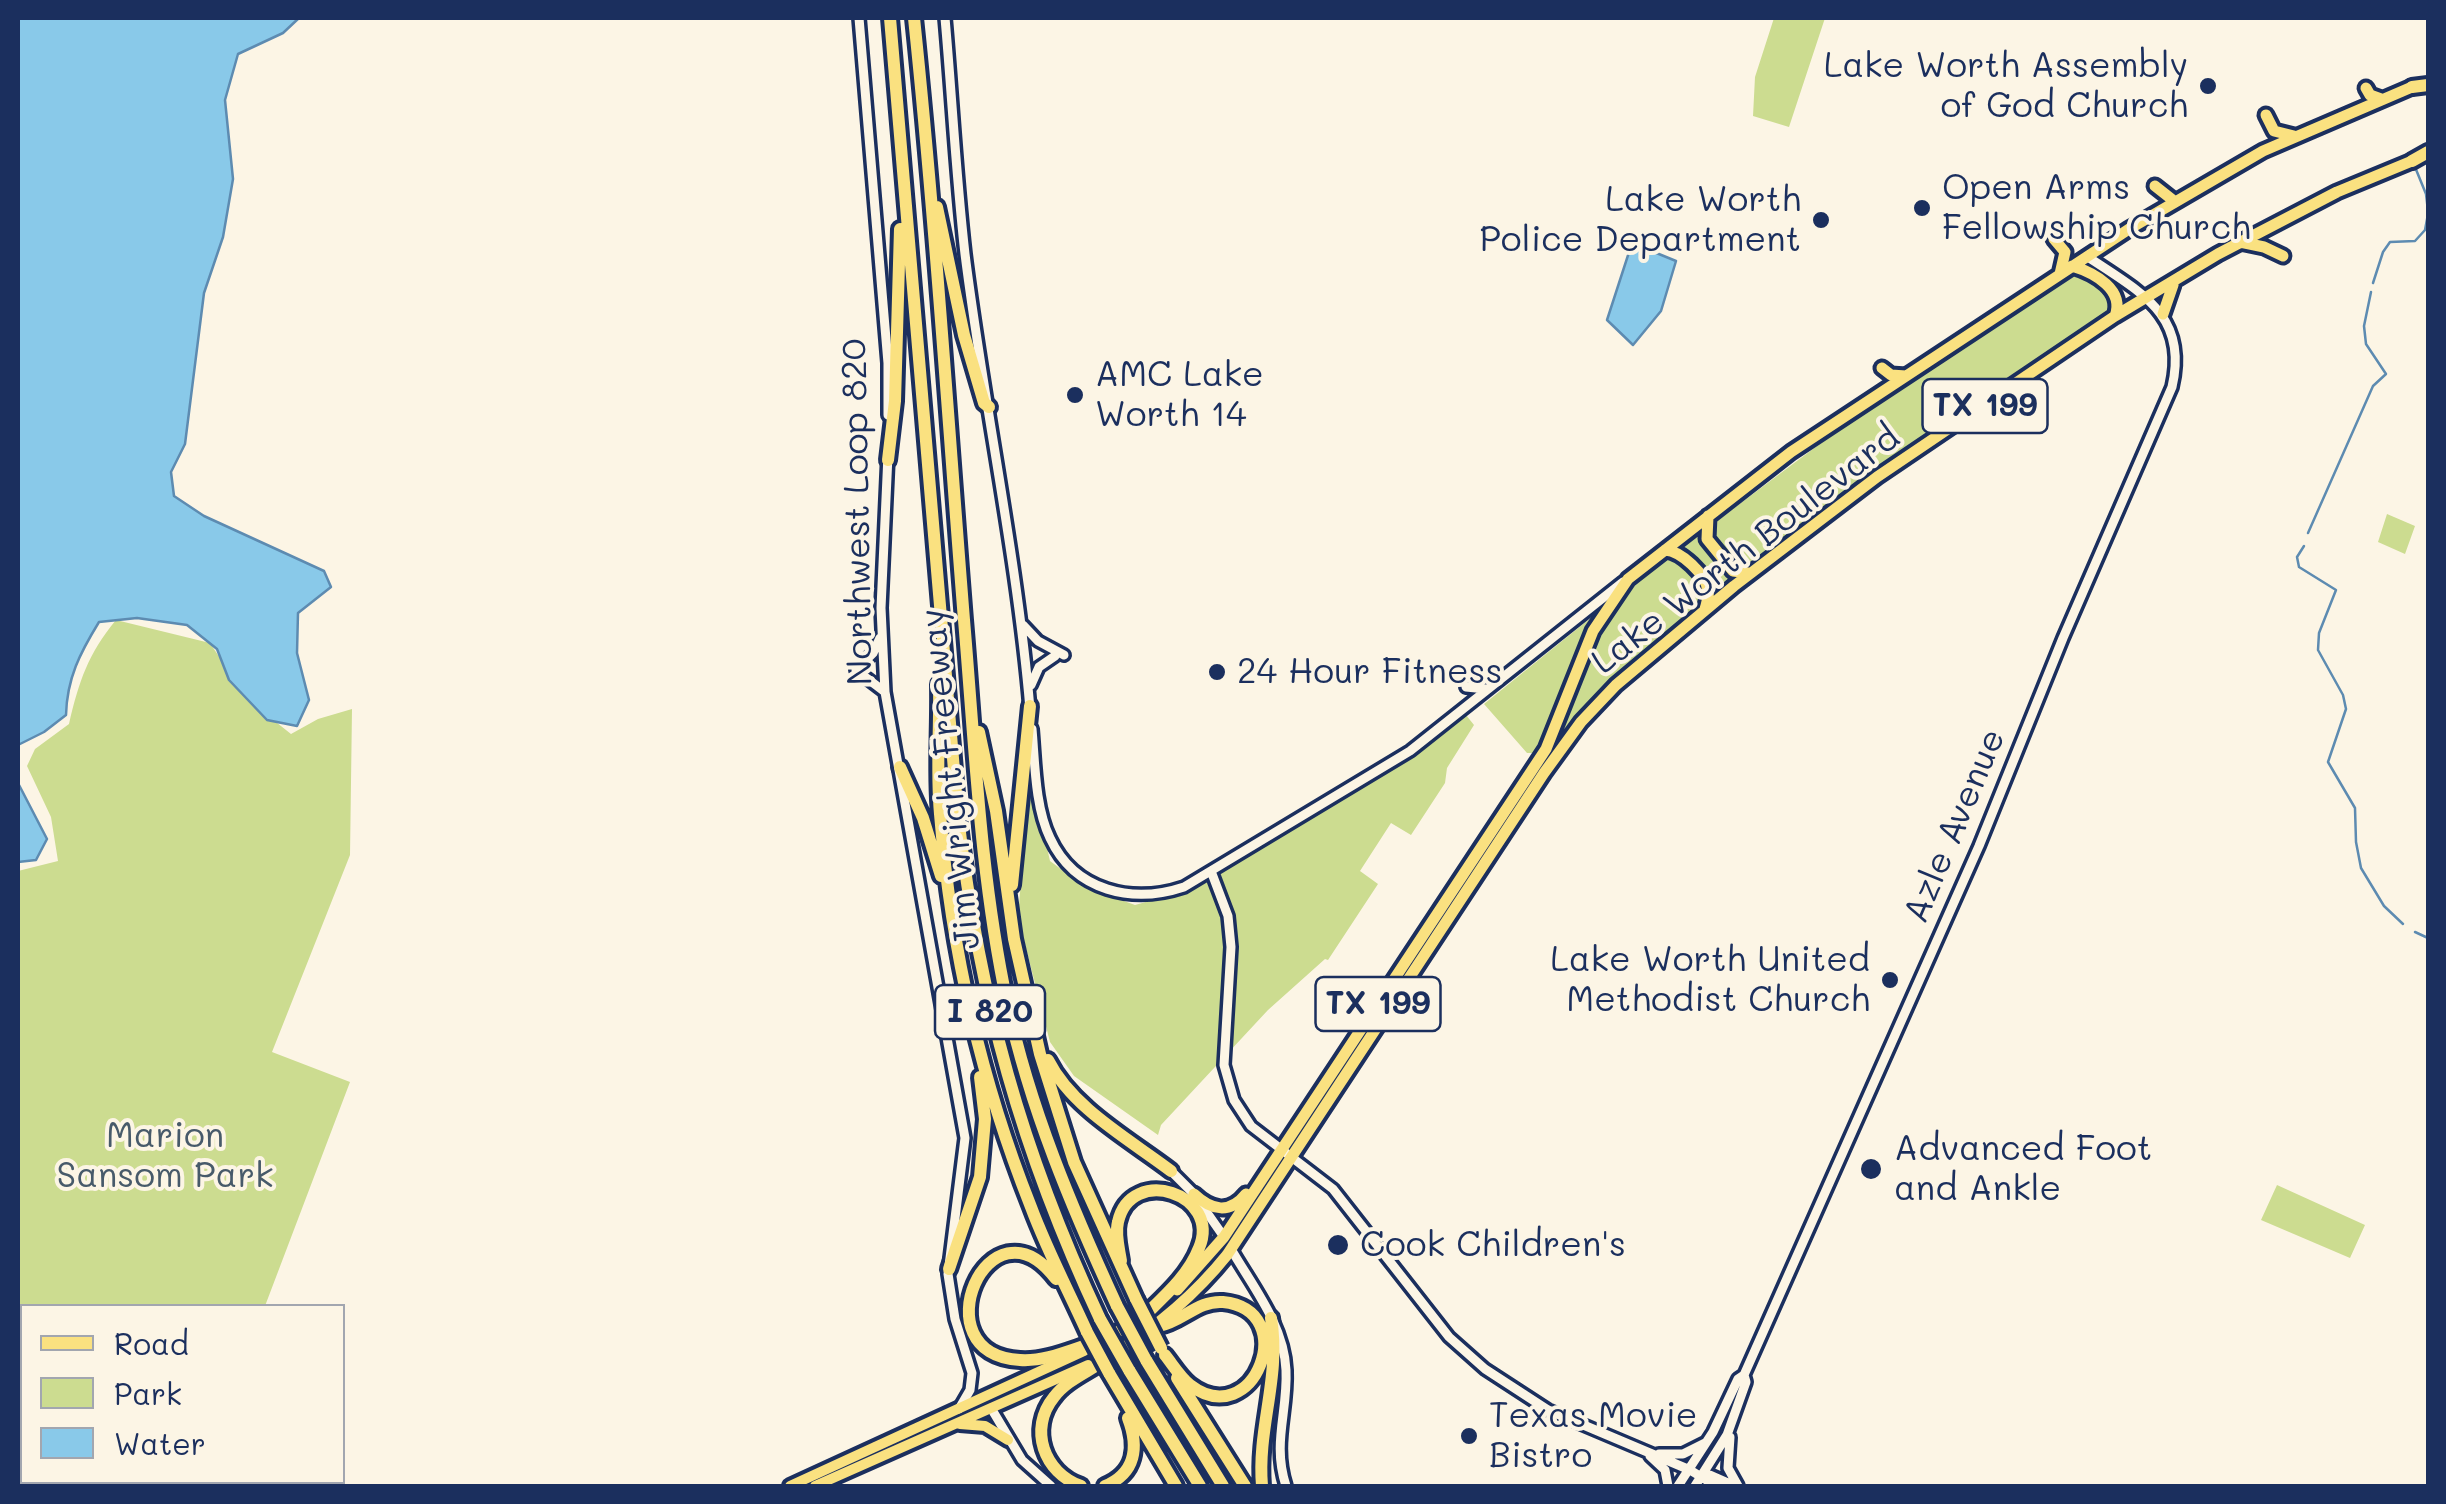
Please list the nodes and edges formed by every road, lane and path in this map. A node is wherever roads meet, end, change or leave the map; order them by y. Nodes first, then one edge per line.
1 (859, 18) edge
2 (890, 18) edge
3 (914, 18) edge
4 (945, 18) edge
5 (920, 83) junction
6 (2428, 83) edge
7 (2366, 88) dead end
8 (2412, 88) joint
9 (2381, 99) junction
10 (2266, 115) dead end
11 (2294, 136) junction
12 (900, 143) junction
13 (2428, 154) edge
14 (2412, 161) joint
15 (2155, 186) dead end
16 (2174, 201) junction
17 (2054, 239) dead end
18 (2240, 242) junction
19 (2283, 256) dead end
20 (2088, 257) junction
21 (2072, 266) junction
22 (2060, 274) junction
23 (2176, 280) junction
24 (2147, 298) junction
25 (2163, 314) junction
26 (2115, 316) junction
27 (1882, 368) dead end
28 (1906, 376) junction
29 (989, 407) junction
30 (888, 460) junction
31 (1708, 516) junction
32 (1665, 550) junction
33 (936, 567) junction
34 (1750, 574) junction
35 (1628, 579) junction
36 (1705, 609) junction
37 (1022, 624) junction
38 (882, 636) junction
39 (1466, 687) dead end
40 (1489, 688) junction
41 (885, 692) junction
42 (970, 695) junction
43 (1030, 705) junction
44 (900, 767) junction
45 (1211, 872) junction
46 (1009, 907) junction
47 (1442, 914) junction
48 (953, 924) junction
49 (1035, 1034) junction
50 (979, 1054) junction
51 (1286, 1154) junction
52 (1171, 1171) joint
53 (1257, 1186) junction
54 (1194, 1194) junction
55 (1224, 1236) junction
56 (1231, 1249) junction
57 (949, 1268) junction
58 (1122, 1268) junction
59 (1271, 1318) junction
60 (1140, 1320) junction
61 (1084, 1326) junction
62 (1158, 1326) junction
63 (1103, 1340) junction
64 (1163, 1351) junction
65 (1111, 1355) junction
66 (1744, 1375) junction
67 (1121, 1396) junction
68 (991, 1408) junction
69 (1738, 1408) junction
70 (953, 1419) junction
71 (1008, 1440) junction
72 (1708, 1441) junction
73 (1645, 1451) junction
74 (1690, 1470) junction
75 (1702, 1476) junction
76 (790, 1486) edge
77 (815, 1486) edge
78 (1051, 1486) edge
79 (1081, 1486) edge
80 (1105, 1486) edge
81 (1176, 1486) edge
82 (1200, 1486) edge
83 (1223, 1486) edge
84 (1245, 1486) edge
85 (1262, 1486) edge
86 (1286, 1486) edge
87 (1668, 1486) edge
88 (1678, 1486) edge
89 (1695, 1486) edge
90 (1716, 1486) edge
91 (1736, 1486) edge

1 - 30 main road, Northwest Loop 820
2 - 12 highway, Jim Wright Freeway / I 820
3 - 5 highway, Jim Wright Freeway / I 820
4 - 29 main road
5 - 29 highway
5 - 42 highway, Jim Wright Freeway / I 820
6 - 8 highway, TX 199
7 - 9 highway
8 - 9 highway, Lake Worth Boulevard / TX 199
9 - 11 highway, Lake Worth Boulevard / TX 199
10 - 11 highway
11 - 16 highway, Lake Worth Boulevard / TX 199
12 - 30 highway
12 - 33 highway, Jim Wright Freeway / I 820
13 - 14 highway, TX 199
14 - 18 highway, Lake Worth Boulevard / TX 199
15 - 16 highway
16 - 20 highway, Lake Worth Boulevard / TX 199
17 - 22 highway
18 - 19 highway
18 - 23 highway, Lake Worth Boulevard / TX 199
20 - 21 highway, Lake Worth Boulevard / TX 199
20 - 24 main road, Azle Avenue
21 - 22 highway, Lake Worth Boulevard / TX 199
21 - 26 highway
22 - 28 highway, Lake Worth Boulevard / TX 199
23 - 24 highway, Lake Worth Boulevard / TX 199
23 - 25 highway
24 - 25 main road, Azle Avenue
24 - 26 highway, Lake Worth Boulevard / TX 199
25 - 66 main road, Azle Avenue
26 - 34 highway, Lake Worth Boulevard / TX 199
27 - 28 highway
28 - 31 highway, Lake Worth Boulevard / TX 199
29 - 37 main road
30 - 38 main road, Northwest Loop 820
31 - 32 highway, Lake Worth Boulevard / TX 199
31 - 34 highway
32 - 35 highway, Lake Worth Boulevard / TX 199
32 - 36 highway
33 - 48 highway
33 - 82 highway, Jim Wright Freeway / I 820, bridge
34 - 36 highway, Lake Worth Boulevard / TX 199
35 - 40 main road, Lake Worth Boulevard
35 - 47 highway, Lake Worth Boulevard / TX 199
36 - 47 highway, Lake Worth Boulevard / TX 199
37 - 43 main road
37 - 43 main road
38 - 41 main road, Northwest Loop 820
38 - 41 main road
39 - 40 main road
40 - 45 main road, Lake Worth Boulevard
41 - 44 main road, Northwest Loop 820
42 - 46 highway
42 - 83 highway, Jim Wright Freeway / I 820, bridge
43 - 45 main road, Lake Worth Boulevard
43 - 46 highway
44 - 48 highway
44 - 57 main road, Northwest Loop 820
45 - 51 main road
46 - 49 highway
47 - 51 highway, Lake Worth Boulevard / TX 199
47 - 51 highway, Lake Worth Boulevard / TX 199
48 - 50 highway
49 - 52 highway
49 - 58 highway
50 - 57 highway
50 - 61 highway
51 - 53 highway, Lake Worth Boulevard / TX 199
51 - 56 highway, Lake Worth Boulevard / TX 199
51 - 73 main road
52 - 54 main road
53 - 54 highway
53 - 55 highway, Lake Worth Boulevard / TX 199
54 - 55 main road
55 - 60 highway, Lake Worth Boulevard / TX 199
56 - 59 main road
56 - 62 highway, Lake Worth Boulevard / TX 199
57 - 70 main road, Northwest Loop 820
58 - 60 highway
58 - 64 highway, bridge
59 - 85 highway
59 - 86 main road
60 - 63 highway, Lake Worth Boulevard / TX 199
61 - 63 highway
61 - 67 highway, bridge
62 - 64 highway
62 - 65 highway, Lake Worth Boulevard / TX 199
63 - 70 main road, Lake Worth Boulevard / TX 199
64 - 84 highway
65 - 68 main road, Lake Worth Boulevard / TX 199
65 - 79 highway
66 - 69 main road, Azle Avenue
66 - 72 main road, Azle Avenue
67 - 80 highway
67 - 81 highway
68 - 70 main road, Lake Worth Boulevard / TX 199
68 - 71 main road
69 - 75 main road, Azle Avenue
69 - 91 main road
70 - 71 main road
70 - 76 main road, Lake Worth Boulevard / TX 199
70 - 77 main road, Lake Worth Boulevard / TX 199
71 - 78 main road
72 - 73 main road
72 - 74 main road, Azle Avenue
73 - 74 main road
73 - 87 main road
74 - 75 main road
74 - 88 main road, Azle Avenue
75 - 89 main road, Azle Avenue
75 - 90 main road
75 - 91 main road

